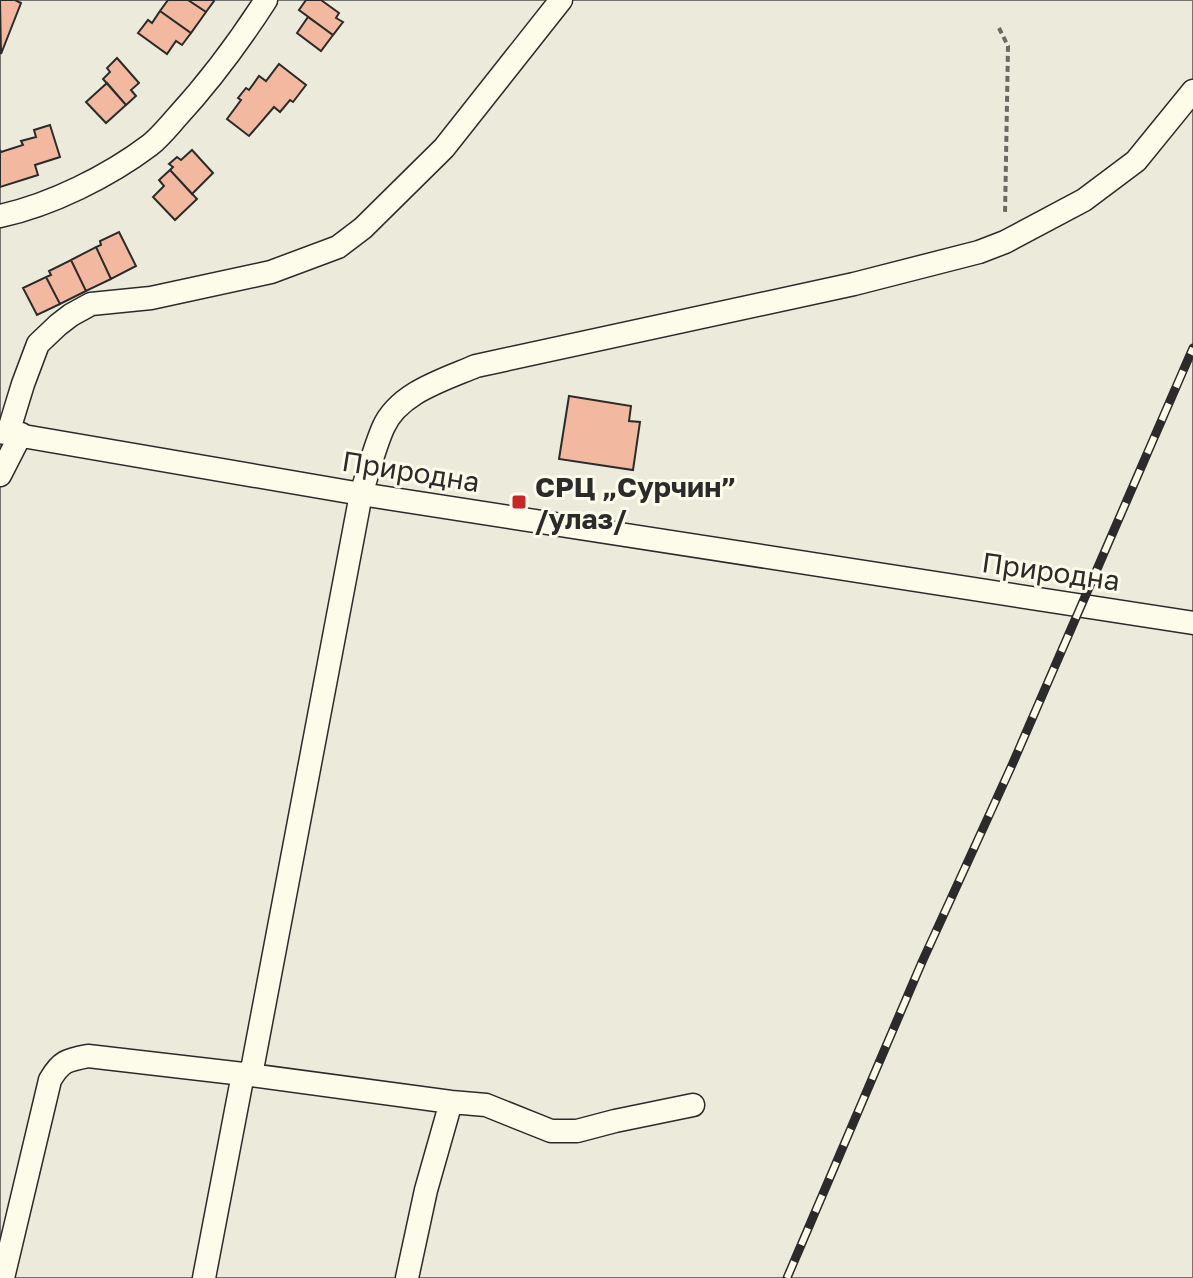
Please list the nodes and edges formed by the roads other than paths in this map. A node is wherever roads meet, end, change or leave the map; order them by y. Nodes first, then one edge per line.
1 (266, 0) edge
2 (561, 0) edge
3 (1193, 91) edge
4 (0, 216) edge
5 (10, 433) edge
6 (0, 475) edge
7 (361, 494) junction
8 (1193, 623) edge
9 (247, 1074) junction
10 (451, 1102) junction
11 (693, 1105) dead end
12 (3, 1278) edge
13 (204, 1278) edge
14 (407, 1278) edge

1 - 4 street
2 - 5 street
3 - 7 street
5 - 6 street
5 - 7 street, Природна
7 - 8 street, Природна
7 - 9 street
9 - 10 street
9 - 12 street
9 - 13 street
10 - 11 street
10 - 14 street

